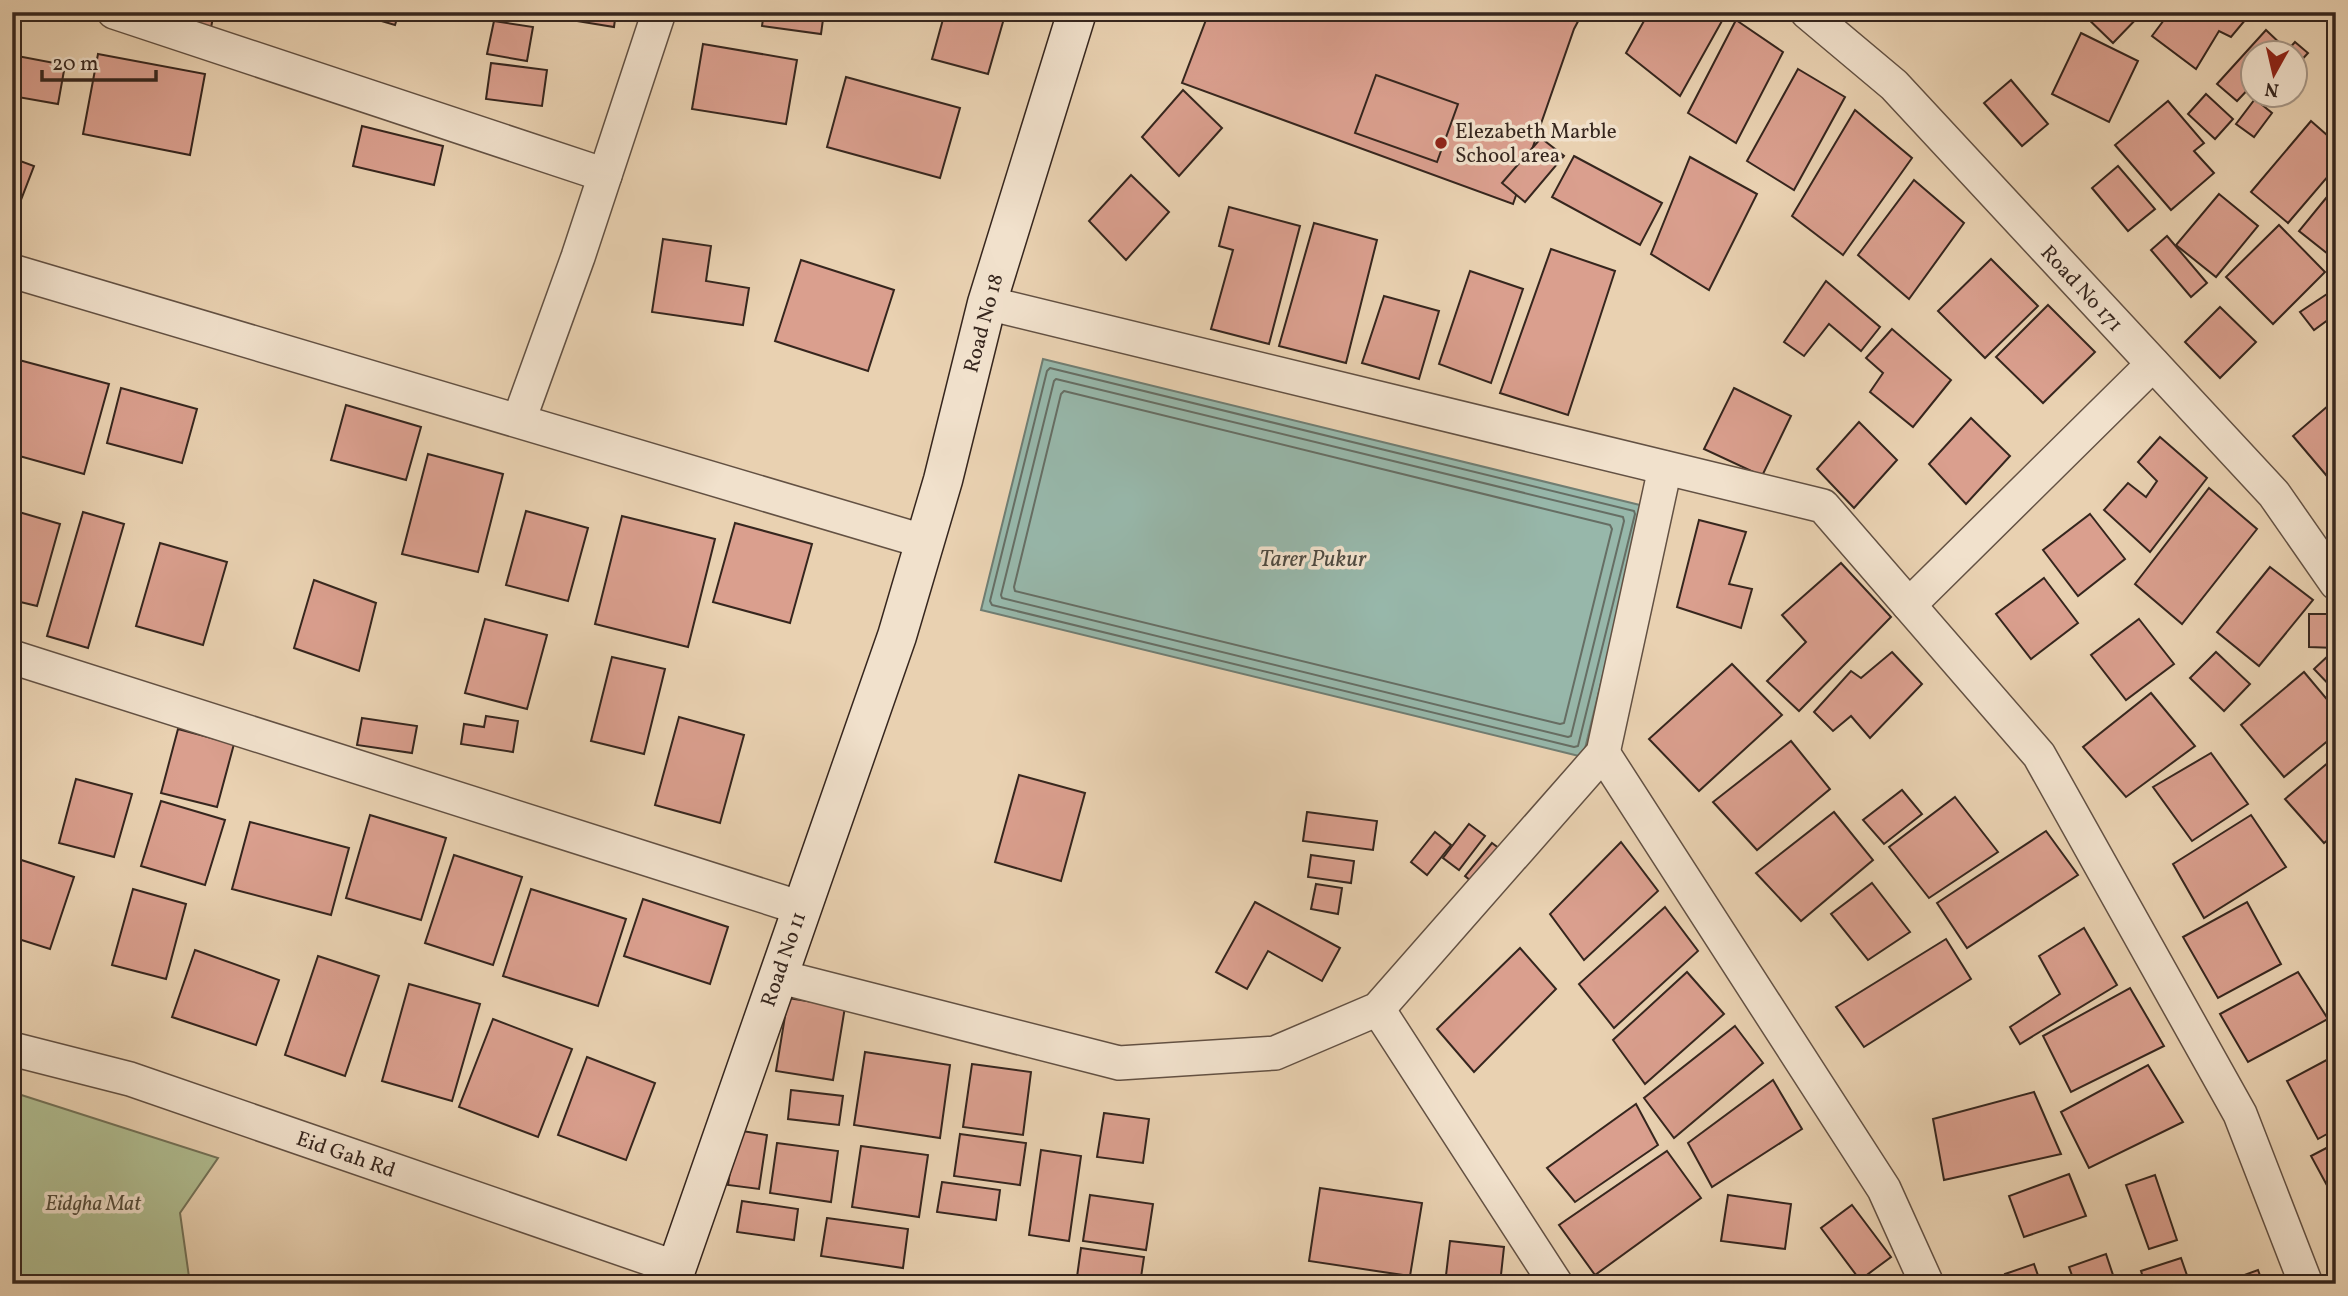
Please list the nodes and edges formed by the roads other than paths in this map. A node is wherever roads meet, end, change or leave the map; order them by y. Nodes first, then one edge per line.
1 (114, 12) edge
2 (659, 12) edge
3 (1077, 12) edge
4 (1807, 12) edge
5 (605, 175) junction
6 (12, 271) edge
7 (987, 303) junction
8 (2153, 364) junction
9 (519, 420) junction
10 (1665, 468) junction
11 (926, 542) junction
12 (2336, 583) edge
13 (1909, 605) junction
14 (897, 636) joint
15 (12, 657) edge
16 (1603, 753) junction
17 (801, 908) junction
18 (777, 976) junction
19 (1378, 1009) junction
20 (12, 1049) edge
21 (674, 1276) edge
22 (1556, 1284) edge
23 (1927, 1284) edge
24 (2306, 1284) edge

1 - 5 street
2 - 5 street
3 - 7 street, Road No 18
4 - 8 street, Road No 171
5 - 9 street
6 - 9 street
7 - 10 street
7 - 11 street, Road No 18
8 - 12 street, Road No 171
8 - 13 street
9 - 11 street
10 - 13 street
10 - 16 street
11 - 14 street, Road No 18
13 - 24 street
14 - 17 street, Road No 11
15 - 17 street
16 - 19 street
16 - 23 street
17 - 18 street, Road No 11
18 - 19 street
18 - 21 street, Road No 11
19 - 22 street
20 - 21 street, Eid Gah Rd

